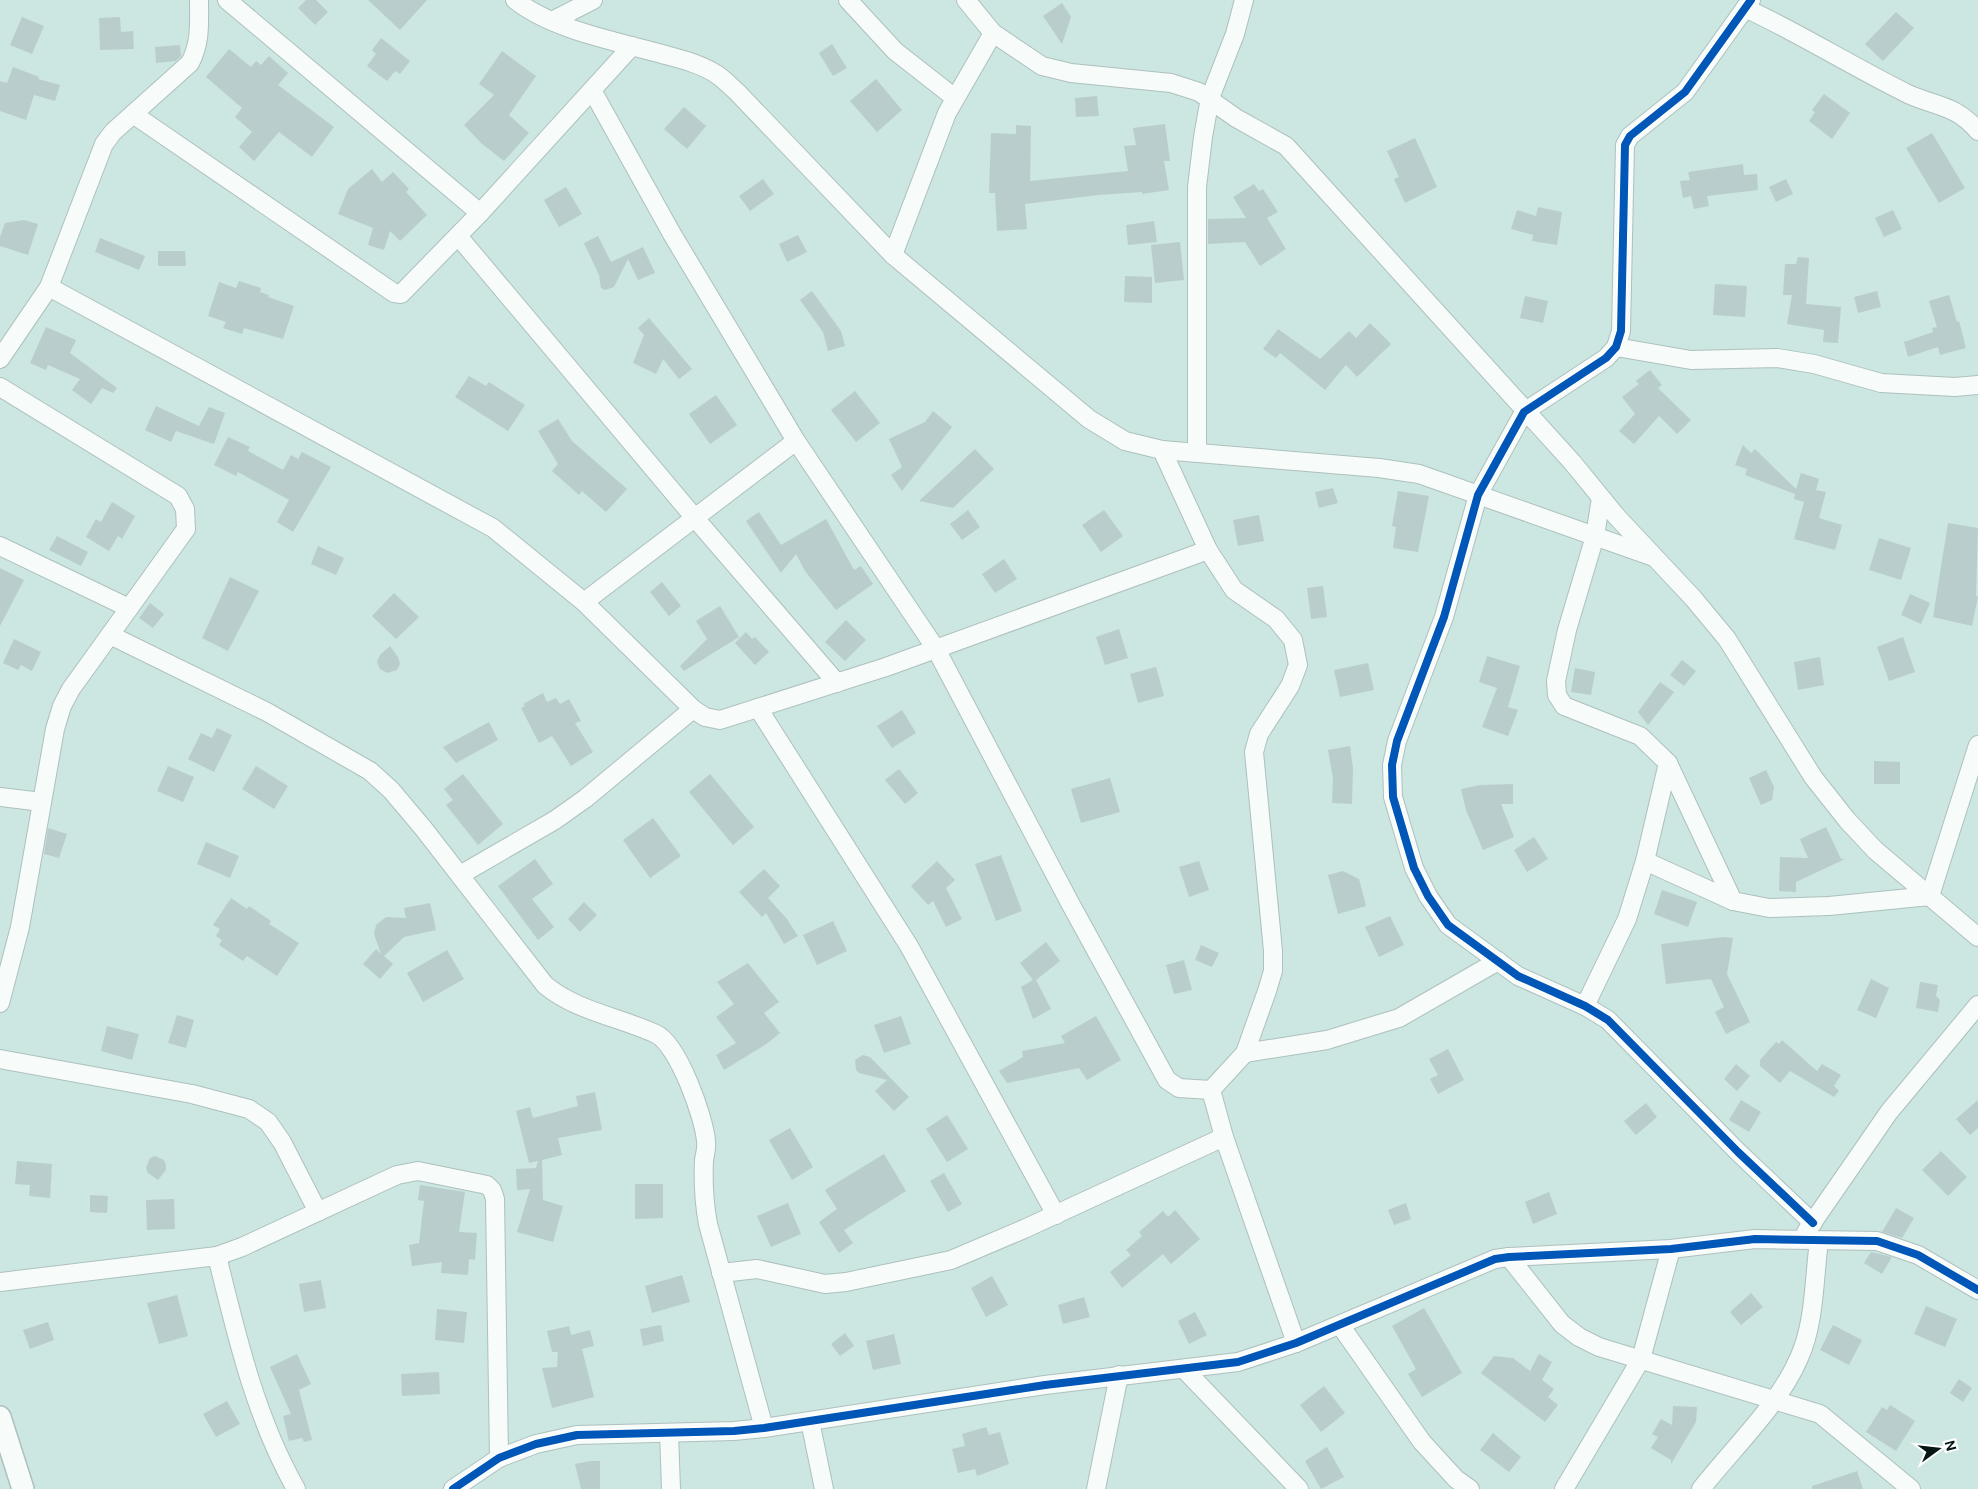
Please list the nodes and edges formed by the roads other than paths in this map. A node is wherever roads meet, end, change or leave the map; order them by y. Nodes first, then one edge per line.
1 (198, 0) edge
2 (227, 0) edge
3 (515, 0) edge
4 (593, 0) edge
5 (848, 0) edge
6 (966, 0) edge
7 (1244, 0) edge
8 (1748, 4) edge
9 (552, 21) junction
10 (993, 33) junction
11 (632, 46) junction
12 (592, 90) junction
13 (955, 98) junction
14 (1210, 98) junction
15 (133, 114) junction
16 (1978, 131) edge
17 (480, 213) junction
18 (458, 236) junction
19 (893, 255) junction
20 (49, 287) junction
21 (1616, 347) junction
22 (0, 359) edge
23 (1978, 384) edge
24 (0, 387) edge
25 (1524, 412) junction
26 (796, 441) junction
27 (1162, 450) junction
28 (1197, 453) junction
29 (1478, 495) junction
30 (1601, 498) junction
31 (694, 517) junction
32 (1594, 536) junction
33 (0, 546) edge
34 (1208, 550) junction
35 (1654, 557) junction
36 (584, 602) junction
37 (129, 608) junction
38 (110, 635) junction
39 (936, 649) junction
40 (837, 683) junction
41 (758, 708) junction
42 (693, 709) junction
43 (1978, 745) edge
44 (1668, 763) junction
45 (0, 796) edge
46 (42, 802) junction
47 (1645, 860) junction
48 (460, 875) junction
49 (1930, 896) junction
50 (1733, 901) junction
51 (1978, 937) edge
52 (1498, 961) junction
53 (0, 1003) edge
54 (1978, 1005) edge
55 (1585, 1006) junction
56 (1245, 1053) junction
57 (0, 1059) edge
58 (1211, 1090) junction
59 (1224, 1137) junction
60 (318, 1212) junction
61 (1056, 1215) junction
62 (1813, 1223) junction
63 (1800, 1241) junction
64 (1819, 1241) junction
65 (1671, 1249) junction
66 (217, 1256) junction
67 (1510, 1257) junction
68 (721, 1273) junction
69 (0, 1282) edge
70 (1978, 1290) edge
71 (1340, 1325) junction
72 (1296, 1343) junction
73 (1641, 1359) junction
74 (1184, 1370) junction
75 (1118, 1375) junction
76 (1774, 1398) junction
77 (0, 1417) edge
78 (810, 1421) junction
79 (764, 1428) junction
80 (669, 1433) junction
81 (499, 1458) junction
82 (1462, 1486) edge
83 (23, 1489) edge
84 (296, 1489) edge
85 (453, 1489) edge
86 (671, 1489) edge
87 (824, 1489) edge
88 (1096, 1489) edge
89 (1299, 1489) edge
90 (1564, 1489) edge
91 (1701, 1489) edge
92 (1911, 1489) edge

1 - 15 street
2 - 17 street
3 - 9 street
4 - 9 street
5 - 13 street
6 - 10 street
7 - 14 street
8 - 16 street
8 - 21 street
9 - 11 street
10 - 13 street
10 - 14 street
11 - 12 street
11 - 19 street
12 - 17 street
12 - 26 street
13 - 19 street
14 - 25 street
14 - 28 street
15 - 18 street
15 - 20 street
17 - 18 street
18 - 31 street
19 - 27 street
20 - 22 street
20 - 36 street
21 - 23 street
21 - 25 street
24 - 37 street
25 - 29 street
25 - 30 street
26 - 31 street
26 - 39 street
27 - 28 street
27 - 34 street
28 - 29 street
29 - 32 street
29 - 52 street
30 - 32 street
30 - 35 street
31 - 36 street
31 - 40 street
32 - 35 street
32 - 44 street
33 - 37 street
34 - 39 street
34 - 56 street
35 - 49 street
36 - 42 street
37 - 38 street
38 - 46 street
38 - 48 street
39 - 40 street
39 - 58 street
40 - 41 street
41 - 42 street
41 - 61 street
42 - 48 street
43 - 49 street
44 - 47 street
44 - 50 street
45 - 46 street
46 - 53 street
47 - 50 street
47 - 55 street
48 - 68 street
49 - 50 street
49 - 51 street
52 - 55 street
52 - 56 street
54 - 62 street
55 - 62 street
56 - 58 street
57 - 60 street
58 - 59 street
59 - 61 street
59 - 72 street
60 - 66 street
60 - 81 street
61 - 68 street
62 - 63 street
63 - 64 street
63 - 65 street
64 - 70 street
64 - 76 street
65 - 67 street
65 - 73 street
66 - 69 street
66 - 84 street
67 - 71 street
67 - 73 street
68 - 79 street
71 - 72 street
71 - 82 street
72 - 74 street
73 - 76 street
73 - 90 street
74 - 75 street
74 - 89 street
75 - 78 street
75 - 88 street
76 - 91 street
76 - 92 street
77 - 83 street
78 - 79 street
78 - 87 street
79 - 80 street
80 - 81 street
80 - 86 street
81 - 85 street

